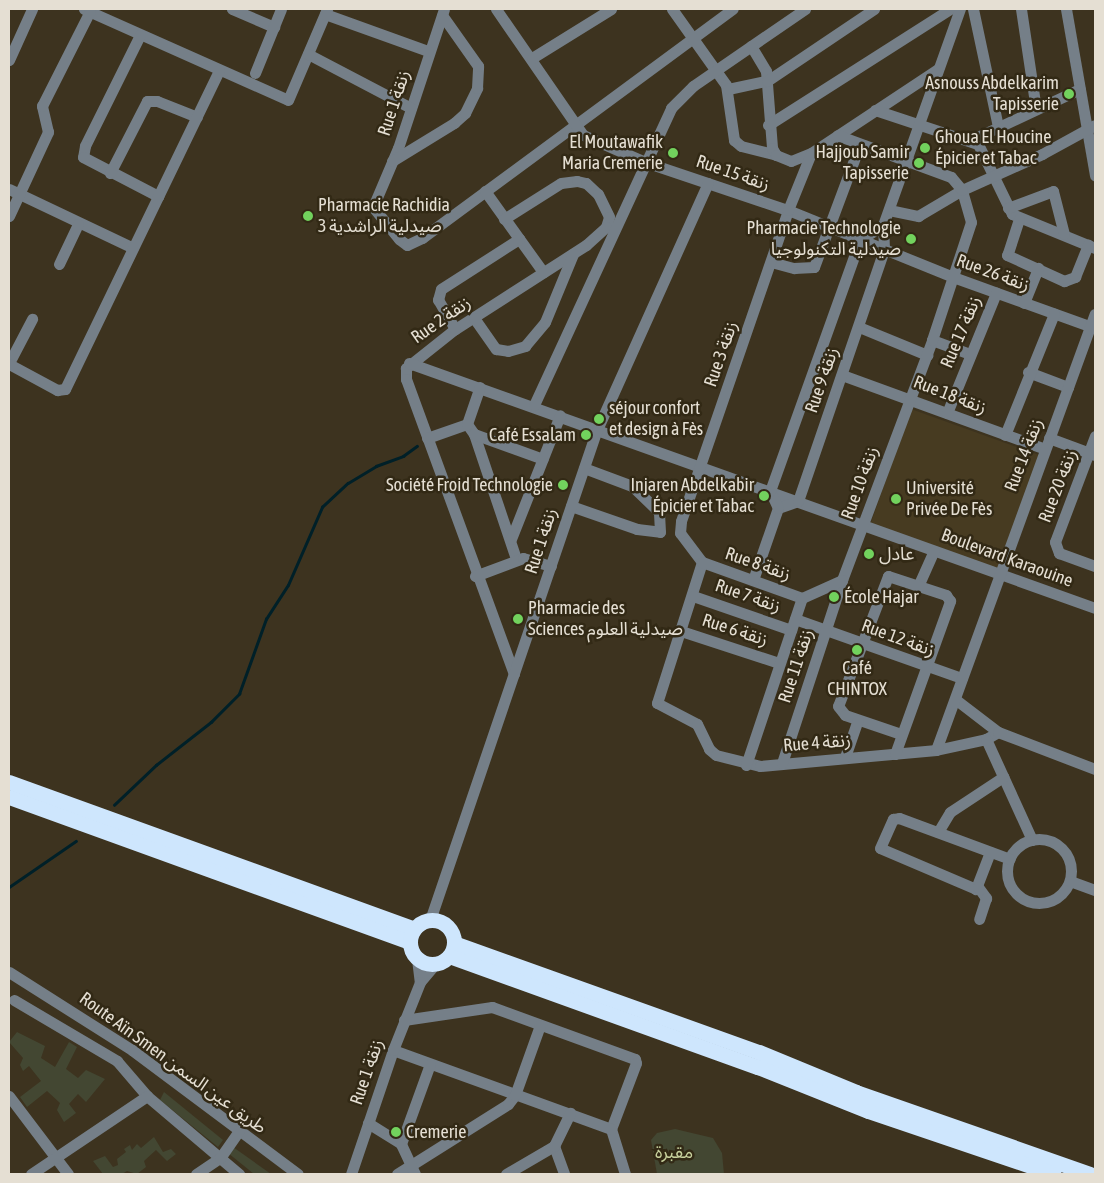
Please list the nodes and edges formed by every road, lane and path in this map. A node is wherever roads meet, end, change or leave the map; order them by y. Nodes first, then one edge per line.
1 (32, 9) edge
2 (232, 9) edge
3 (281, 9) edge
4 (496, 9) edge
5 (610, 9) edge
6 (672, 9) edge
7 (733, 9) edge
8 (805, 9) edge
9 (874, 9) edge
10 (950, 9) edge
11 (960, 9) edge
12 (973, 9) edge
13 (1021, 9) edge
14 (1066, 9) edge
15 (87, 10) edge
16 (326, 11) edge
17 (443, 12) edge
18 (274, 27) junction
19 (140, 35) junction
20 (692, 39) junction
21 (751, 46) junction
22 (428, 51) junction
23 (308, 54) junction
24 (532, 58) junction
25 (9, 60) edge
26 (938, 69) junction
27 (219, 70) junction
28 (718, 70) junction
29 (256, 73) dead end
30 (767, 81) junction
31 (728, 89) junction
32 (1080, 89) junction
33 (411, 108) junction
34 (1036, 109) junction
35 (874, 110) junction
36 (197, 117) junction
37 (575, 124) junction
38 (918, 124) junction
39 (768, 125) junction
40 (998, 127) junction
41 (1091, 128) edge
42 (837, 135) junction
43 (971, 140) junction
44 (860, 144) junction
45 (811, 153) junction
46 (776, 156) junction
47 (392, 161) junction
48 (905, 161) junction
49 (646, 162) junction
50 (110, 173) junction
51 (994, 176) junction
52 (1095, 176) edge
53 (708, 183) junction
54 (9, 189) edge
55 (962, 190) junction
56 (485, 191) junction
57 (20, 194) junction
58 (158, 196) junction
59 (1008, 208) junction
60 (788, 210) junction
61 (889, 210) junction
62 (9, 216) edge
63 (504, 219) junction
64 (1019, 219) junction
65 (612, 220) junction
66 (78, 224) junction
67 (883, 225) junction
68 (830, 227) junction
69 (1064, 234) junction
70 (519, 239) junction
71 (860, 240) junction
72 (1091, 246) edge
73 (133, 248) junction
74 (884, 250) junction
75 (573, 254) junction
76 (772, 262) junction
77 (59, 264) dead end
78 (1038, 268) junction
79 (543, 272) junction
80 (953, 277) junction
81 (996, 293) junction
82 (1024, 303) junction
83 (1054, 314) junction
84 (1095, 314) edge
85 (474, 318) junction
86 (32, 319) dead end
87 (859, 327) junction
88 (1093, 327) edge
89 (455, 329) junction
90 (932, 340) junction
91 (970, 354) junction
92 (926, 355) junction
93 (9, 364) edge
94 (409, 364) junction
95 (1028, 372) junction
96 (842, 375) junction
97 (480, 387) junction
98 (1068, 387) junction
99 (910, 399) junction
100 (534, 406) junction
101 (947, 413) junction
102 (560, 415) junction
103 (467, 424) junction
104 (597, 429) junction
105 (474, 434) junction
106 (1005, 434) junction
107 (1095, 436) edge
108 (427, 438) junction
109 (1047, 444) junction
110 (1092, 454) edge
111 (543, 458) junction
112 (701, 466) junction
113 (584, 468) junction
114 (770, 491) junction
115 (798, 501) junction
116 (571, 506) junction
117 (778, 508) junction
118 (863, 526) junction
119 (660, 532) junction
120 (680, 532) junction
121 (511, 539) junction
122 (934, 551) junction
123 (516, 559) junction
124 (702, 562) junction
125 (551, 566) junction
126 (1095, 566) edge
127 (999, 574) junction
128 (476, 576) junction
129 (752, 580) junction
130 (842, 580) junction
131 (919, 584) junction
132 (693, 596) junction
133 (802, 598) junction
134 (1095, 607) edge
135 (795, 619) junction
136 (791, 630) junction
137 (826, 630) junction
138 (681, 631) junction
139 (862, 643) junction
140 (779, 663) junction
141 (926, 666) junction
142 (514, 674) junction
143 (962, 678) junction
144 (955, 699) junction
145 (858, 720) junction
146 (998, 732) junction
147 (901, 734) junction
148 (986, 739) junction
149 (936, 750) junction
150 (895, 754) junction
151 (845, 758) junction
152 (782, 763) junction
153 (746, 764) junction
154 (1095, 769) edge
155 (1003, 776) junction
156 (9, 782) edge
157 (9, 797) edge
158 (938, 832) junction
159 (1032, 840) junction
160 (990, 852) junction
161 (1010, 859) junction
162 (1070, 881) junction
163 (978, 887) junction
164 (1095, 890) edge
165 (979, 919) dead end
166 (430, 920) junction
167 (412, 936) junction
168 (451, 950) junction
169 (417, 958) junction
170 (435, 964) junction
171 (9, 972) edge
172 (420, 982) junction
173 (26, 983) junction
174 (11, 1002) edge
175 (404, 1020) junction
176 (540, 1025) junction
177 (392, 1050) junction
178 (430, 1064) junction
179 (516, 1095) junction
180 (9, 1096) edge
181 (146, 1096) junction
182 (570, 1113) junction
183 (368, 1123) junction
184 (610, 1129) junction
185 (239, 1131) junction
186 (401, 1144) junction
187 (554, 1146) junction
188 (56, 1158) junction
189 (220, 1158) junction
190 (414, 1170) edge
191 (293, 1172) edge
192 (31, 1174) edge
193 (68, 1174) edge
194 (196, 1174) edge
195 (239, 1174) edge
196 (351, 1174) edge
197 (397, 1174) edge
198 (506, 1174) edge
199 (564, 1174) edge
200 (625, 1174) edge
201 (1054, 1174) edge
202 (1090, 1174) edge

1 - 25 street
2 - 18 street
3 - 18 street
4 - 24 street
5 - 24 street
6 - 20 street
7 - 20 street
8 - 21 street
9 - 30 street
10 - 39 street
11 - 26 street
12 - 40 street
13 - 34 street
14 - 32 street
15 - 19 street
15 - 57 street
16 - 22 street
16 - 23 street
17 - 22 street, Rue 1 زنقة
17 - 47 street
18 - 29 street
19 - 27 street
19 - 50 street
20 - 28 street
20 - 37 street
21 - 28 street
21 - 30 street
22 - 33 street, Rue 1 زنقة
23 - 27 street
23 - 33 street
24 - 37 street
26 - 35 street
26 - 38 street
27 - 36 street
28 - 31 street
28 - 49 street
30 - 31 street
30 - 39 street
31 - 46 street
32 - 34 street
32 - 41 street
33 - 47 street, Rue 1 زنقة
34 - 40 street
35 - 38 street
35 - 42 street
36 - 50 street
36 - 58 street
37 - 49 street, Rue 15 زنقة
37 - 56 street
38 - 43 street
38 - 48 street
39 - 46 street
40 - 43 street
41 - 51 street
41 - 52 street
42 - 44 street
42 - 45 street
43 - 51 street
44 - 48 street
44 - 68 street
45 - 46 street
45 - 60 street, Rue 3 زنقة
47 - 56 street, Rue 1 زنقة
48 - 55 street
48 - 61 street
49 - 53 street, Rue 15 زنقة
49 - 65 street
50 - 58 street
51 - 55 street
51 - 59 street
53 - 60 street, Rue 15 زنقة
53 - 104 street, Rue 1 زنقة
54 - 57 street
55 - 61 street
55 - 80 street, Rue 10 زنقة
56 - 63 street
57 - 62 street
57 - 66 street
58 - 73 street
59 - 64 street
59 - 69 street
60 - 68 street, Rue 15 زنقة
60 - 76 street, Rue 3 زنقة
61 - 67 street
63 - 65 street
63 - 70 street
64 - 69 street
64 - 78 street
65 - 75 street, Rue 2 زنقة
65 - 100 street
66 - 73 street
66 - 77 street
67 - 71 street
67 - 74 street
68 - 71 street, Rue 15 زنقة
68 - 76 street
69 - 72 street
70 - 79 street
70 - 89 street
71 - 74 street, Rue 15 زنقة
71 - 114 street, Rue 9 زنقة
72 - 78 street
73 - 93 street
74 - 80 street, Rue 26 زنقة
74 - 87 street, Rue 9 زنقة
75 - 79 street, Rue 2 زنقة
75 - 85 street
76 - 112 street, Rue 3 زنقة
78 - 82 street
79 - 85 street, Rue 2 زنقة
80 - 81 street, Rue 26 زنقة
80 - 90 street, Rue 10 زنقة
81 - 82 street, Rue 26 زنقة
81 - 91 street, Rue 17 زنقة
82 - 83 street, Rue 26 زنقة
83 - 88 street, Rue 26 زنقة
83 - 95 street
84 - 88 street, Rue 14 زنقة
85 - 89 street, Rue 2 زنقة
86 - 93 street
87 - 92 street
87 - 96 street, Rue 9 زنقة
88 - 98 street, Rue 14 زنقة
89 - 94 street, Rue 2 زنقة
90 - 91 street
90 - 92 street, Rue 10 زنقة
91 - 101 street, Rue 17 زنقة
92 - 99 street, Rue 10 زنقة
94 - 97 street, Rue 2 زنقة
94 - 108 street
95 - 98 street
95 - 106 street
96 - 99 street, Rue 18 زنقة
96 - 115 street, Rue 9 زنقة
97 - 100 street, Rue 2 زنقة
97 - 103 street
98 - 109 street, Rue 14 زنقة
99 - 101 street, Rue 18 زنقة
99 - 118 street, Rue 10 زنقة
100 - 102 street, Rue 2 زنقة
101 - 106 street, Rue 18 زنقة
102 - 104 street, Rue 2 زنقة
102 - 111 street
103 - 105 street
103 - 108 street
104 - 112 street, Boulevard Karaouine
104 - 113 street, Rue 1 زنقة
105 - 111 street
105 - 121 street
106 - 109 street, Rue 18 زنقة
107 - 110 street, Rue 20 زنقة
108 - 128 street
109 - 110 street, Rue 18 زنقة
109 - 127 street, Rue 14 زنقة
110 - 126 street, Rue 20 زنقة
111 - 121 street
112 - 114 street, Boulevard Karaouine
112 - 120 street, Rue 3 زنقة
113 - 116 street, Rue 1 زنقة
113 - 119 street
114 - 115 street, Boulevard Karaouine
114 - 117 street
115 - 117 street
115 - 118 street, Boulevard Karaouine
116 - 119 street
116 - 125 street, Rue 1 زنقة
117 - 129 street
118 - 122 street, Boulevard Karaouine
118 - 130 street, Rue 10 زنقة
119 - 120 street
120 - 124 street
121 - 123 street
122 - 127 street, Boulevard Karaouine
122 - 131 street
123 - 125 street
123 - 128 street
124 - 129 street, Rue 8 زنقة
124 - 132 street
125 - 142 street, Rue 1 زنقة
127 - 134 street, Boulevard Karaouine
127 - 143 street, Rue 14 زنقة
128 - 142 street
129 - 133 street, Rue 8 زنقة
130 - 133 street
130 - 137 street, Rue 11 زنقة
131 - 139 street
131 - 141 street
132 - 136 street, Rue 7 زنقة
132 - 138 street
133 - 135 street
135 - 136 street
135 - 137 street, Rue 12 زنقة
136 - 140 street
137 - 139 street, Rue 12 زنقة
137 - 152 street, Rue 11 زنقة
138 - 140 street, Rue 6 زنقة
138 - 153 street, Rue 4 زنقة
139 - 141 street, Rue 12 زنقة
139 - 145 street
140 - 153 street
141 - 143 street, Rue 12 زنقة
141 - 147 street
142 - 166 street, Rue 1 زنقة
143 - 144 street, Rue 14 زنقة
144 - 146 street
144 - 149 street, Rue 14 زنقة
145 - 147 street
145 - 151 street
146 - 148 street, Rue 4 زنقة
146 - 154 street
147 - 150 street
148 - 149 street, Rue 4 زنقة
148 - 155 street
149 - 150 street, Rue 4 زنقة
150 - 151 street, Rue 4 زنقة
151 - 152 street, Rue 4 زنقة
152 - 153 street, Rue 4 زنقة
155 - 158 street
155 - 159 street
156 - 167 highway
157 - 167 highway
158 - 160 street
158 - 163 street
159 - 161 street
159 - 162 street
160 - 161 street
160 - 163 street
161 - 162 street
162 - 164 street
163 - 165 street
166 - 167 highway
166 - 168 highway
167 - 169 highway
168 - 170 highway
168 - 201 highway
168 - 202 highway
169 - 170 highway
169 - 172 street
170 - 172 street
171 - 173 street, Route Aïn Smen طريق عين السمن
172 - 175 street, Rue 1 زنقة
173 - 174 street
173 - 185 street, Route Aïn Smen طريق عين السمن
174 - 181 street
175 - 176 street
175 - 177 street, Rue 1 زنقة
176 - 179 street
176 - 184 street
177 - 178 street
177 - 183 street, Rue 1 زنقة
178 - 179 street
178 - 186 street
179 - 182 street
179 - 190 street
180 - 188 street
181 - 188 street
181 - 189 street
182 - 184 street
182 - 187 street
183 - 186 street
183 - 196 street, Rue 1 زنقة
184 - 200 street
185 - 189 street
185 - 191 street, Route Aïn Smen طريق عين السمن
186 - 190 street
187 - 198 street
187 - 199 street
188 - 192 street
188 - 193 street
189 - 194 street
189 - 195 street
190 - 197 street

